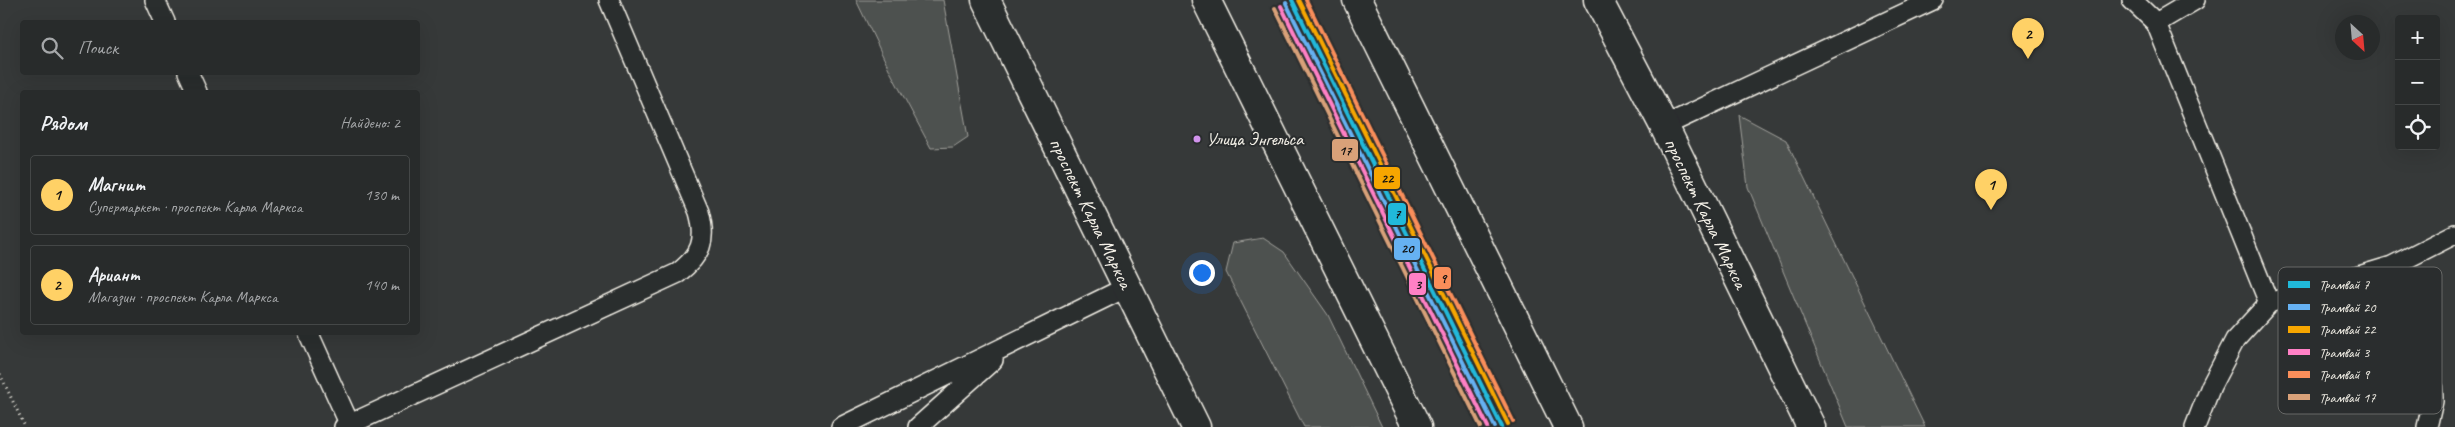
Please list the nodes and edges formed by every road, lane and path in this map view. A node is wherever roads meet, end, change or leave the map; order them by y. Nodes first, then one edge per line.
1 (154, 0) edge
2 (609, 0) edge
3 (986, 0) edge
4 (1206, 0) edge
5 (1357, 0) edge
6 (1598, 0) edge
7 (1933, 0) edge
8 (2132, 0) edge
9 (2195, 0) edge
10 (164, 20) edge
11 (2156, 23) junction
12 (189, 75) edge
13 (196, 90) edge
14 (1664, 126) junction
15 (2455, 234) edge
16 (2392, 266) joint
17 (2389, 267) edge
18 (1128, 287) junction
19 (2278, 301) edge
20 (2270, 303) junction
21 (309, 335) edge
22 (1013, 343) junction
23 (0, 374) edge
24 (2430, 414) edge
25 (347, 425) edge
26 (25, 427) edge
27 (841, 427) edge
28 (918, 427) edge
29 (1196, 427) edge
30 (1417, 427) edge
31 (1568, 427) edge
32 (1811, 427) edge
33 (2195, 427) edge
34 (2427, 427) edge

1 - 10 lane
2 - 25 lane
3 - 18 street, проспект Карла Маркса
4 - 30 street
5 - 31 street
6 - 14 street, проспект Карла Маркса
7 - 14 lane
8 - 11 lane
9 - 11 lane
11 - 20 lane
12 - 13 lane
14 - 32 street, проспект Карла Маркса
15 - 16 lane
16 - 17 lane
18 - 22 lane
18 - 29 street, проспект Карла Маркса
19 - 20 lane
20 - 33 lane
21 - 25 lane
22 - 27 lane
22 - 28 lane
23 - 26 path
24 - 34 lane

